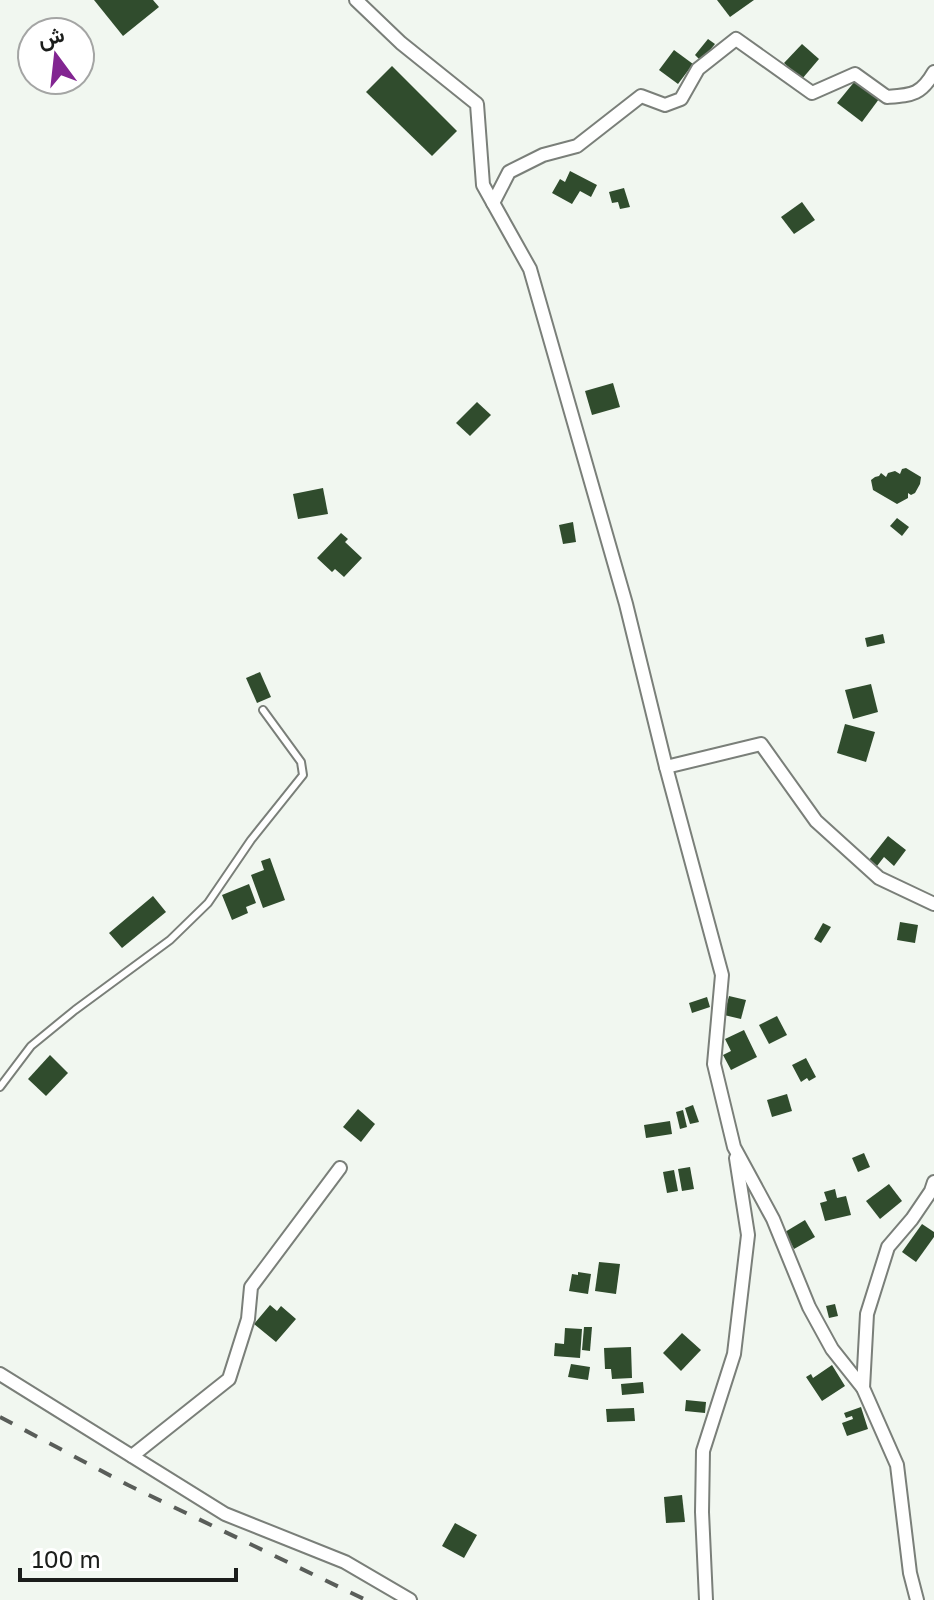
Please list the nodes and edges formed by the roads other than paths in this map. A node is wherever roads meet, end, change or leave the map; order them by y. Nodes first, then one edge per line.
1 (356, 0) edge
2 (934, 72) edge
3 (493, 203) junction
4 (263, 710) dead end
5 (666, 767) junction
6 (934, 904) edge
7 (0, 1087) edge
8 (734, 1147) junction
9 (340, 1168) dead end
10 (934, 1182) edge
11 (0, 1374) edge
12 (863, 1388) junction
13 (132, 1456) junction
14 (410, 1600) edge
15 (706, 1600) edge
16 (917, 1600) edge

1 - 3 street
2 - 3 street
3 - 5 street
4 - 7 lane
5 - 6 street
5 - 8 street
8 - 12 street
8 - 15 street
9 - 13 street
10 - 12 street
11 - 13 street
12 - 16 street
13 - 14 street

